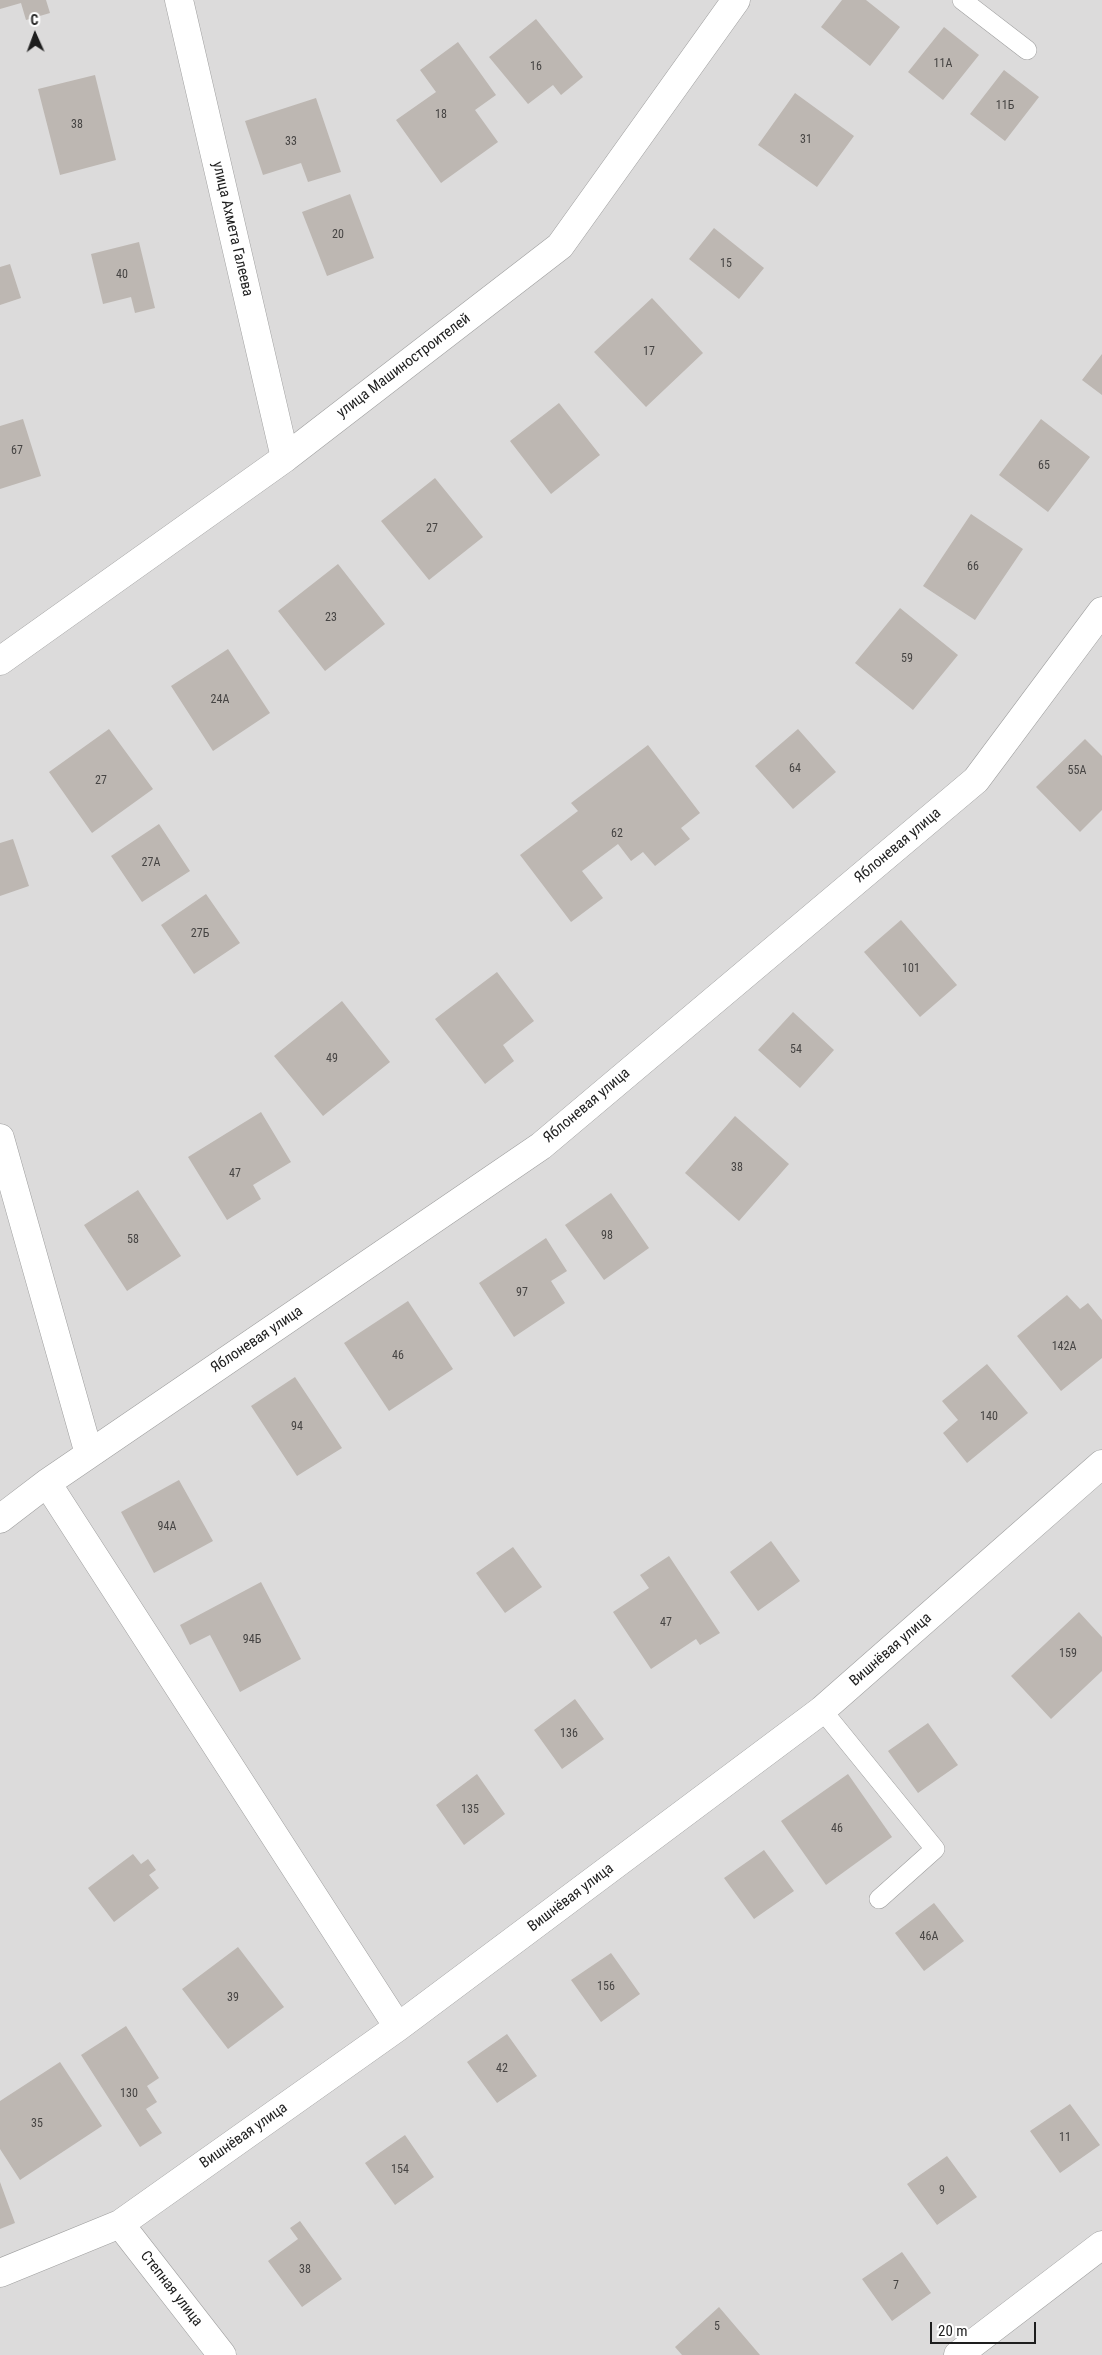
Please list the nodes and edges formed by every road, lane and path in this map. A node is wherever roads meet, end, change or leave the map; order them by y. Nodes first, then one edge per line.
1 (179, 0) edge
2 (736, 0) edge
3 (962, 0) edge
4 (1027, 50) dead end
5 (285, 458) junction
6 (1102, 611) edge
7 (0, 661) edge
8 (0, 1138) edge
9 (89, 1454) junction
10 (1102, 1464) edge
11 (46, 1483) junction
12 (0, 1519) edge
13 (822, 1710) junction
14 (879, 1899) dead end
15 (398, 2027) junction
16 (120, 2224) junction
17 (1102, 2245) edge
18 (0, 2273) edge
19 (222, 2355) edge
20 (958, 2355) edge

1 - 5 street, улица Ахмета Галеева
2 - 5 street, улица Машиностроителей
3 - 4 lane
5 - 7 street, улица Машиностроителей
6 - 9 street, Яблоневая улица
8 - 9 street
9 - 11 street, Яблоневая улица
10 - 13 street, Вишнёвая улица
11 - 12 street, Яблоневая улица
11 - 15 street
13 - 14 lane
13 - 15 street, Вишнёвая улица
15 - 16 street, Вишнёвая улица
16 - 18 street, Вишнёвая улица
16 - 19 street, Степная улица
17 - 20 street

